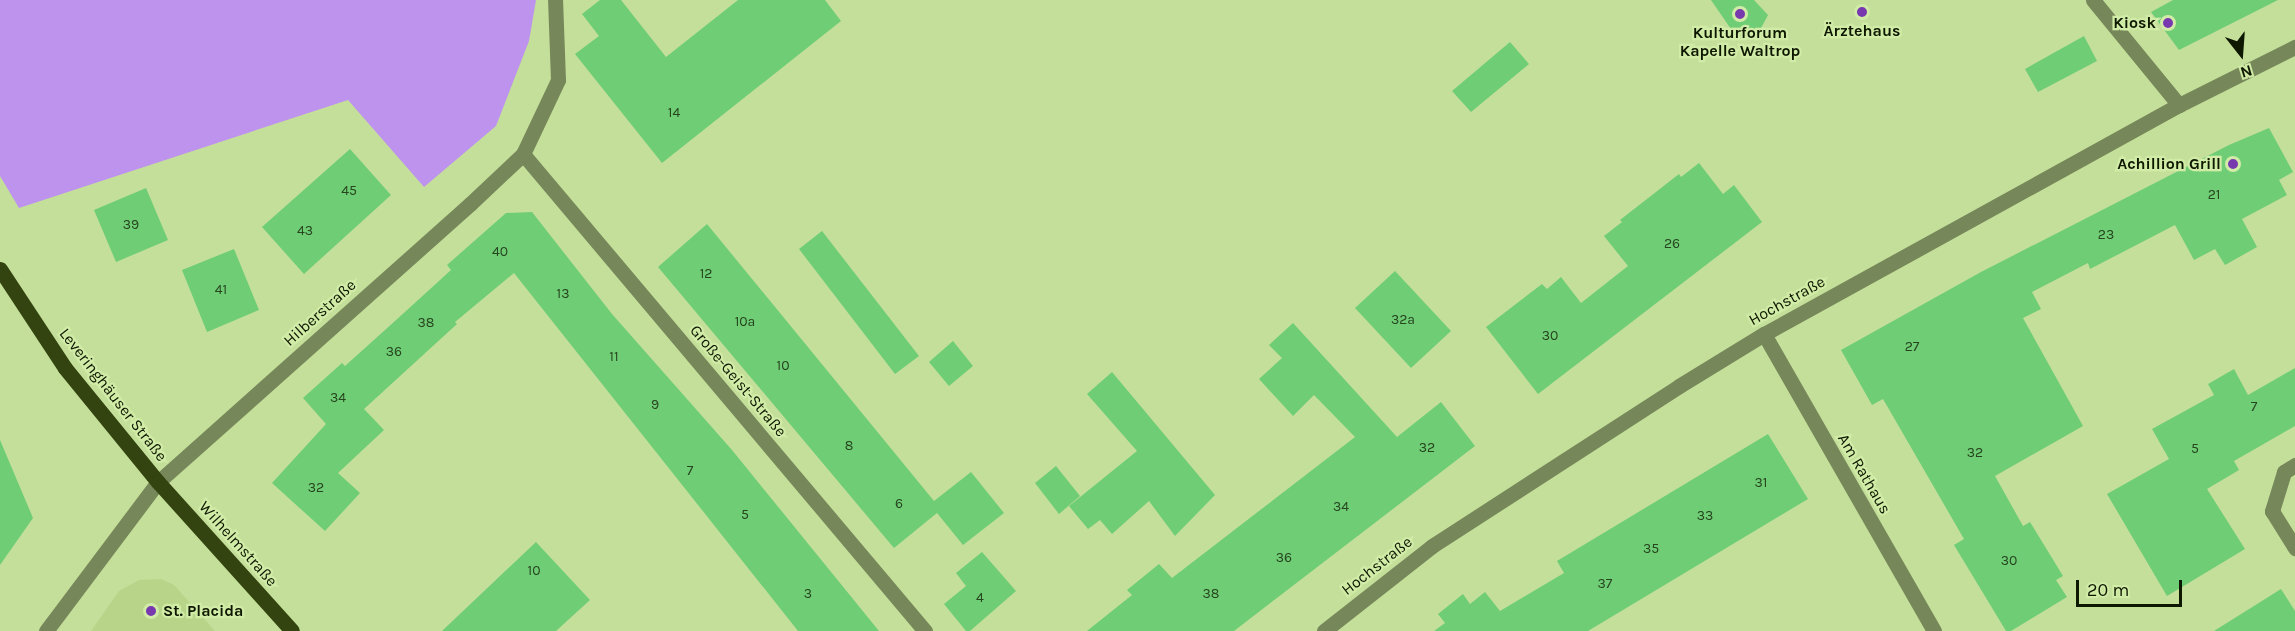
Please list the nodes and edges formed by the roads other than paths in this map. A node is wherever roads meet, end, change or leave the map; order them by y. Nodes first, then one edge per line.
1 (555, 0) edge
2 (2093, 0) edge
3 (2295, 47) edge
4 (2179, 105) junction
5 (524, 154) junction
6 (0, 269) edge
7 (1764, 334) junction
8 (2295, 465) edge
9 (158, 482) junction
10 (2295, 548) edge
11 (46, 631) edge
12 (292, 631) edge
13 (925, 631) edge
14 (1324, 631) edge
15 (1934, 631) edge

1 - 5 street, Hilberstraße
2 - 4 street
3 - 4 street, Hochstraße
4 - 7 street, Hochstraße
5 - 9 street, Hilberstraße
5 - 13 street, Große-Geist-Straße
6 - 9 main road, Leveringhäuser Straße
7 - 14 street, Hochstraße
7 - 15 street, Am Rathaus
8 - 10 street
9 - 11 street, Hilberstraße
9 - 12 main road, Wilhelmstraße

